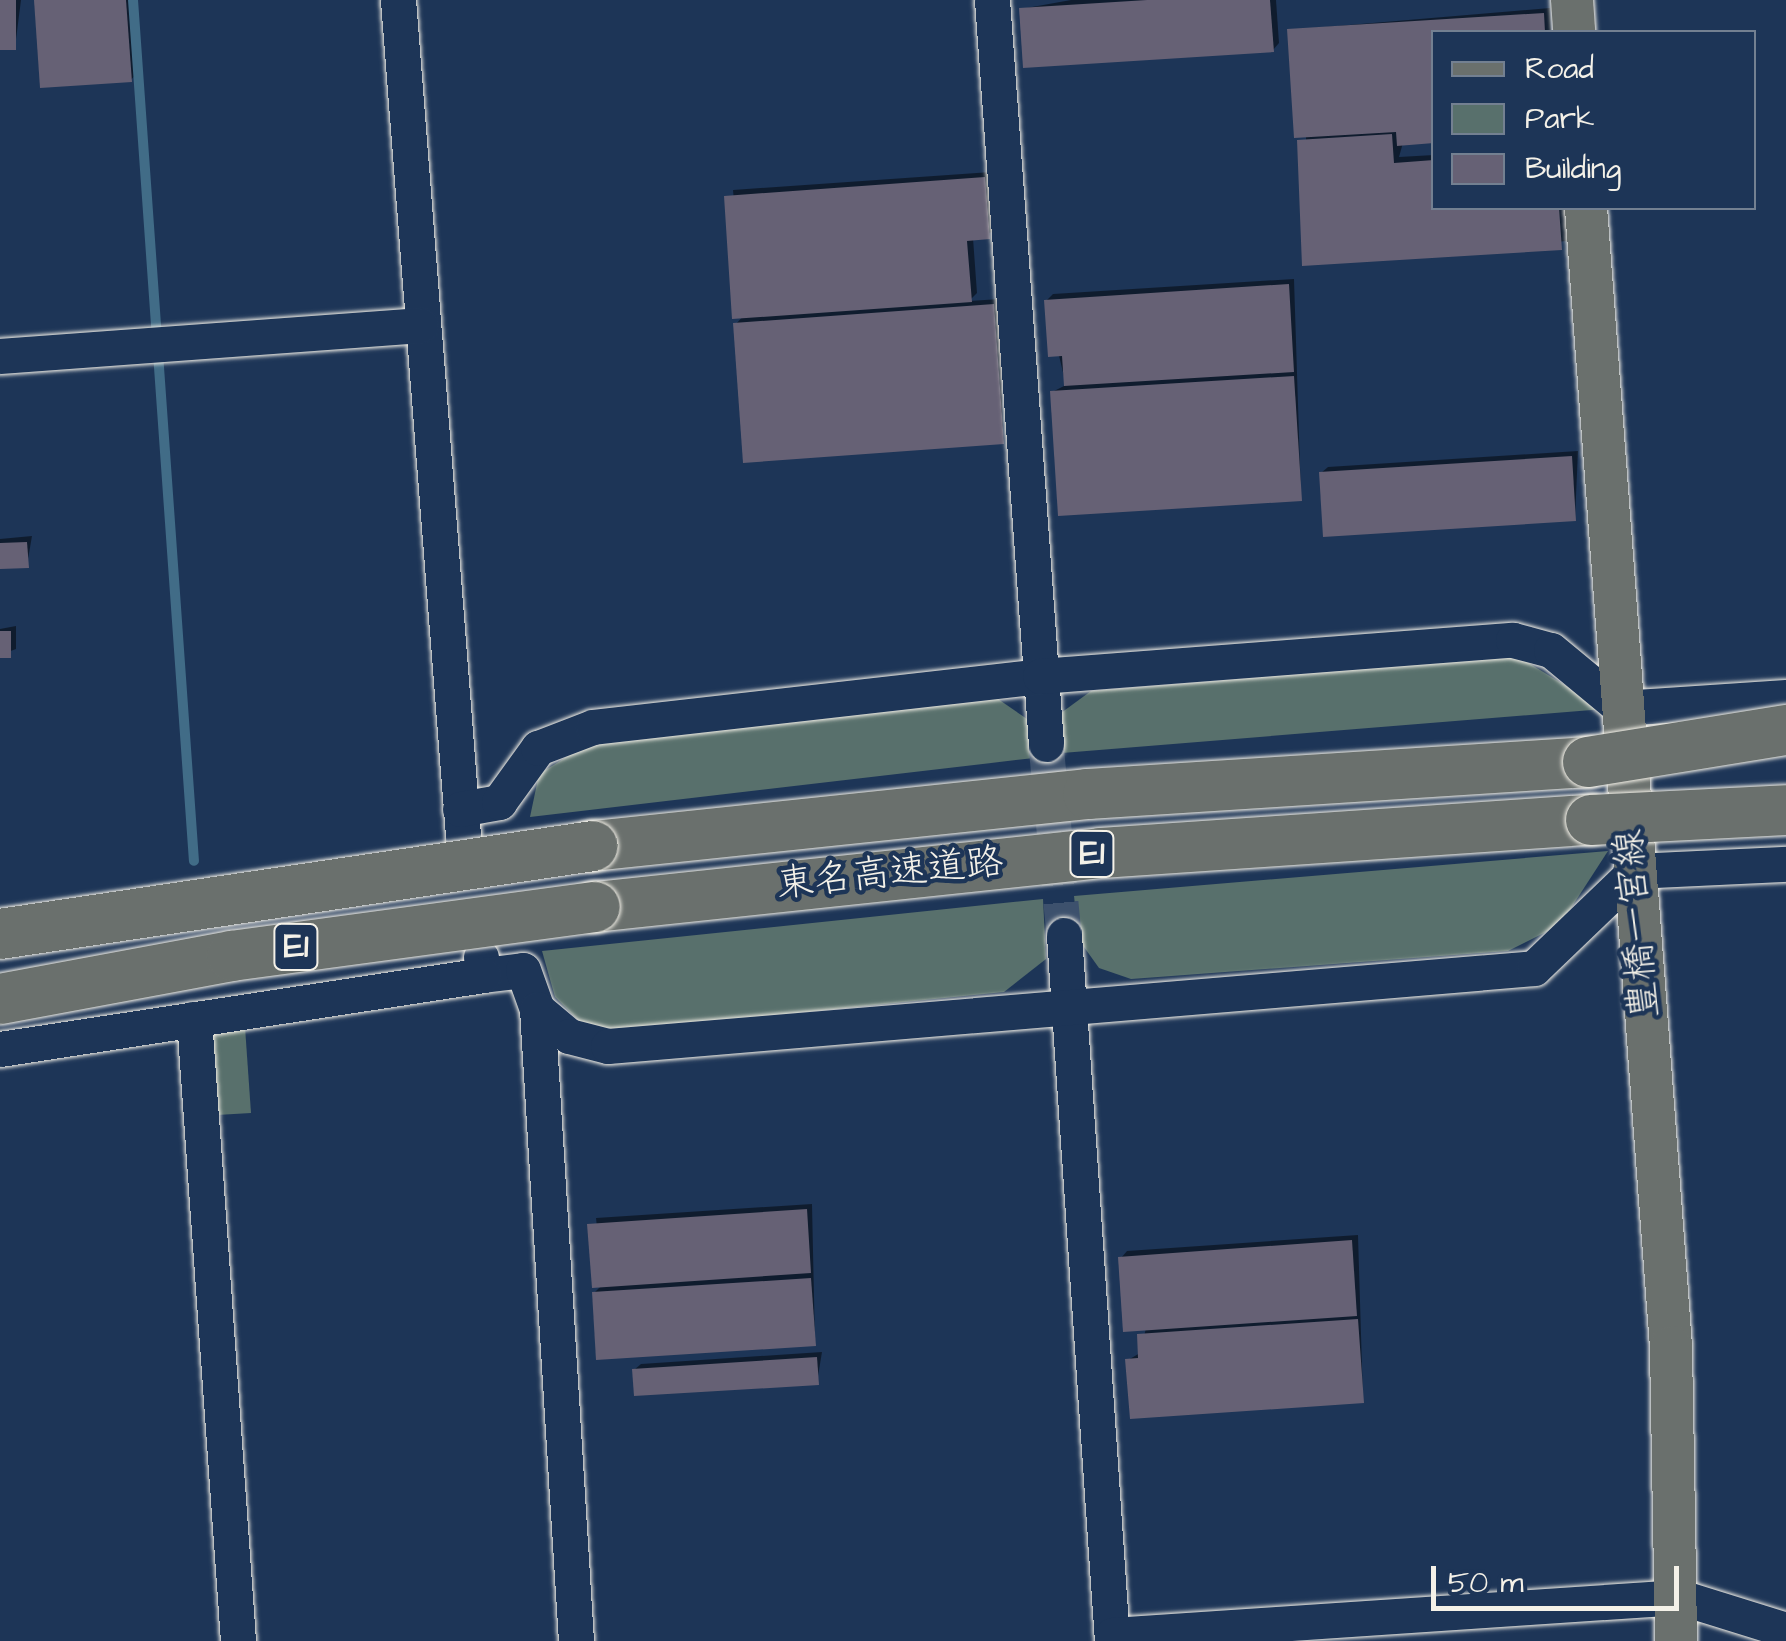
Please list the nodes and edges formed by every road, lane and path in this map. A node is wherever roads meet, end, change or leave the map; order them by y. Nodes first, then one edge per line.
1 (398, 0) edge
2 (992, 0) edge
3 (1572, 0) edge
4 (1574, 30) edge
5 (1586, 210) edge
6 (420, 325) junction
7 (0, 356) edge
8 (1040, 676) junction
9 (1786, 697) edge
10 (1621, 708) junction
11 (1786, 730) edge
12 (1046, 744) tunnel mouth
13 (1786, 748) edge
14 (1588, 762) junction
15 (1786, 810) edge
16 (1786, 864) edge
17 (1635, 871) junction
18 (0, 934) edge
19 (1064, 935) tunnel mouth
20 (0, 999) edge
21 (1070, 1003) junction
22 (537, 1009) junction
23 (194, 1019) junction
24 (0, 1049) edge
25 (1680, 1597) junction
26 (1786, 1630) edge
27 (1112, 1638) edge
28 (238, 1641) edge
29 (576, 1641) edge
30 (1676, 1641) edge

1 - 6 street
2 - 8 street
3 - 4 main road
5 - 10 main road, 豊橋一宮線
6 - 7 street
6 - 8 street
8 - 10 street
8 - 12 street
9 - 10 street
10 - 17 main road, 豊橋一宮線
11 - 14 highway, bridge
13 - 14 highway, 東名高速道路 / E1, bridge
14 - 18 highway, 東名高速道路 / E1, bridge
15 - 20 highway, 東名高速道路 / E1, bridge
16 - 17 street
17 - 21 street
17 - 25 main road, 豊橋一宮線
19 - 21 street
21 - 22 street
21 - 27 street
22 - 23 street
22 - 29 street
23 - 24 street
23 - 28 street
25 - 26 street
25 - 27 street
25 - 30 main road, 豊橋一宮線

